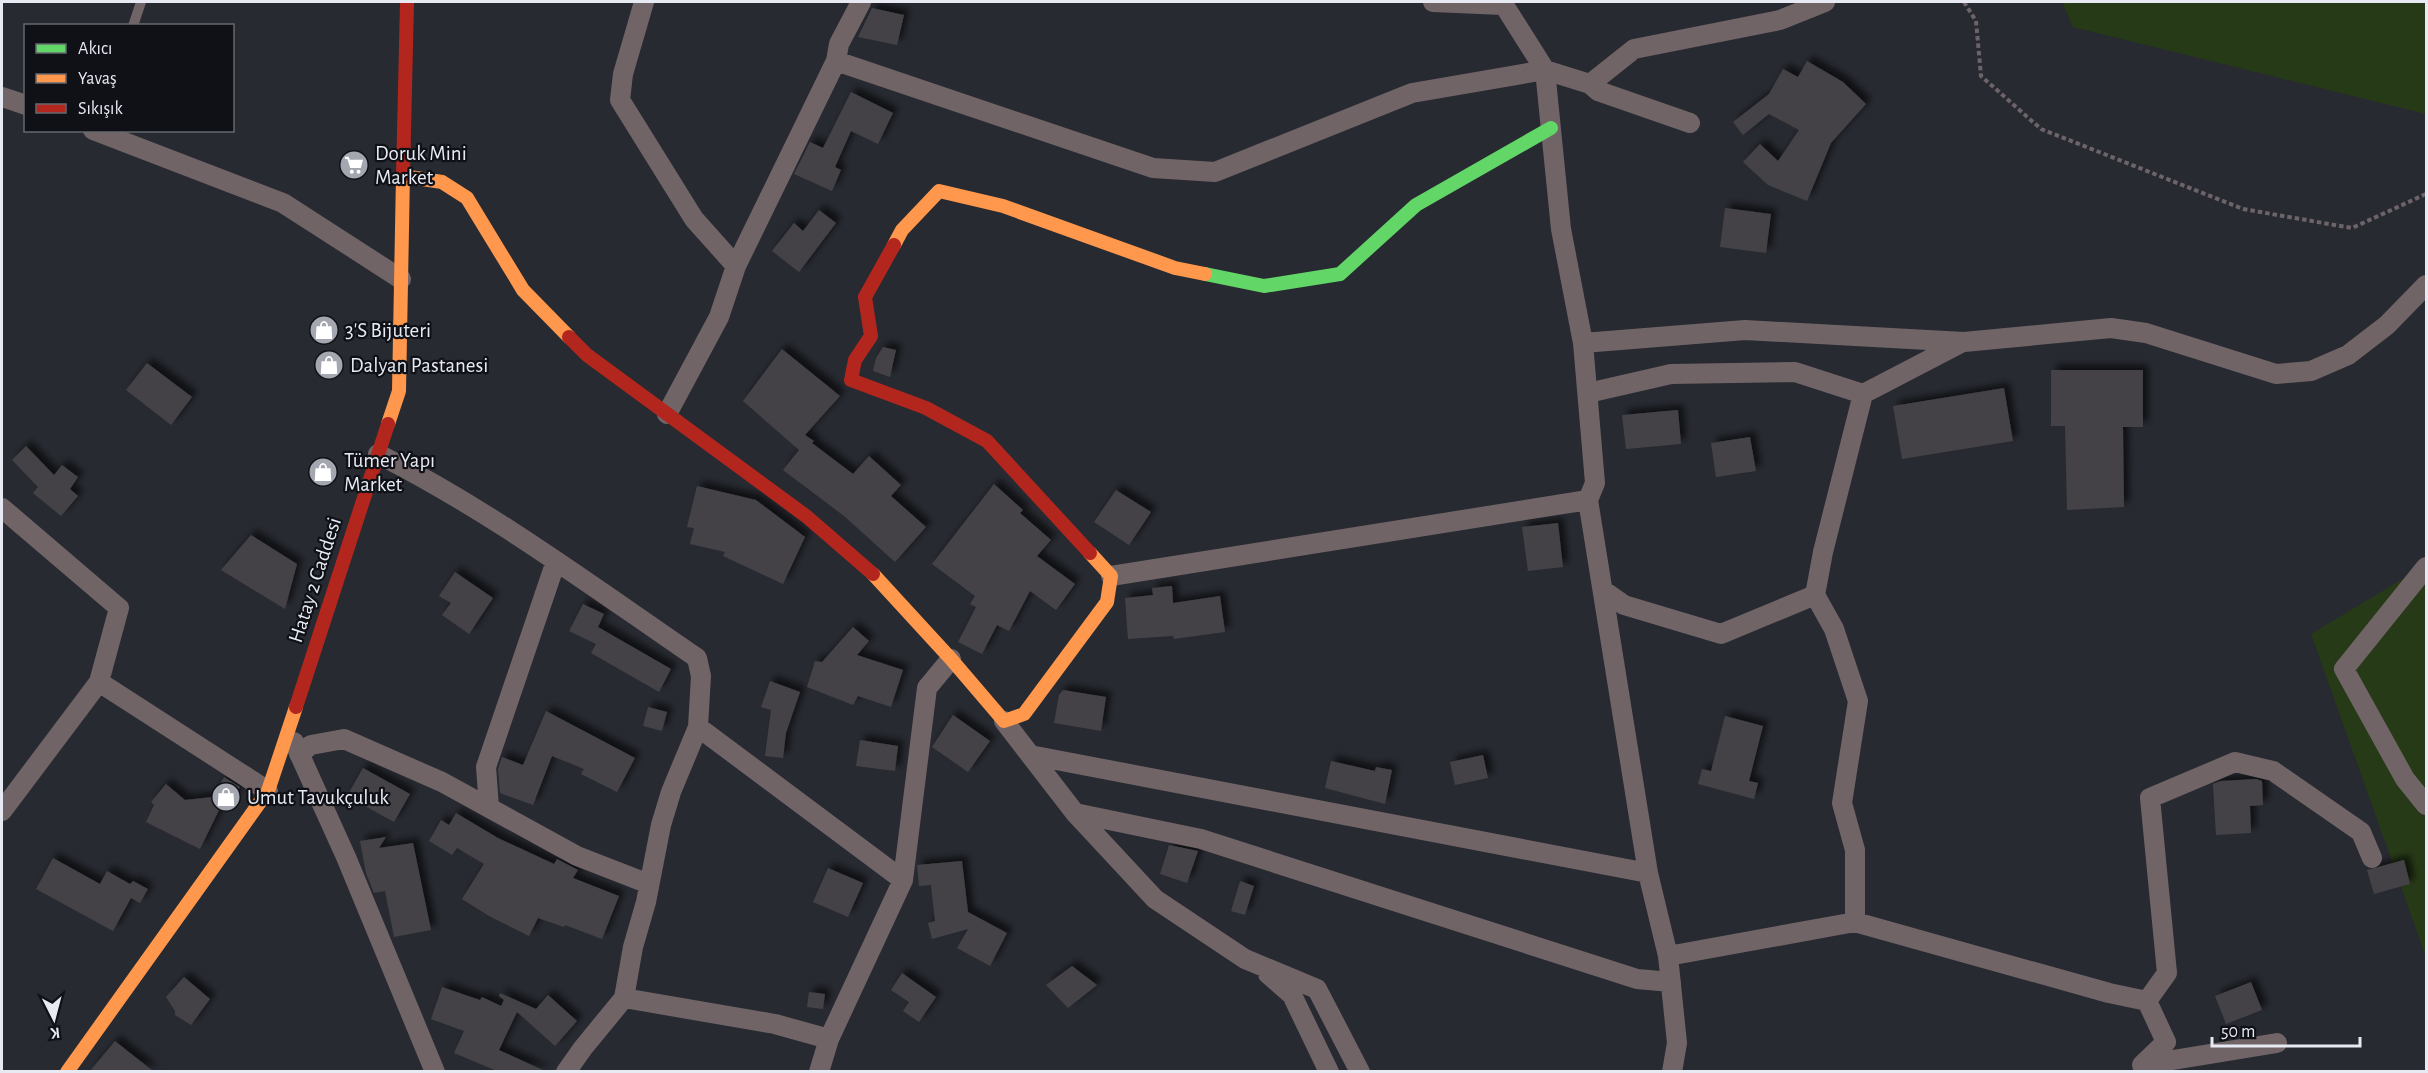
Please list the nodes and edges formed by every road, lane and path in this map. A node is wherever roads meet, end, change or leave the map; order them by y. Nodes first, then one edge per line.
1 (141, 2) edge
2 (407, 2) edge
3 (644, 2) edge
4 (861, 2) edge
5 (1433, 2) edge
6 (1825, 2) edge
7 (1964, 2) edge
8 (1503, 3) edge
9 (134, 24) edge
10 (836, 61) junction
11 (1545, 70) junction
12 (1590, 84) junction
13 (2, 96) edge
14 (24, 104) edge
15 (1690, 123) dead end
16 (1551, 128) junction
17 (99, 132) edge
18 (404, 176) junction
19 (2427, 194) edge
20 (736, 266) junction
21 (402, 279) junction
22 (2427, 285) edge
23 (1964, 342) junction
24 (1583, 343) junction
25 (1588, 393) junction
26 (1863, 394) junction
27 (667, 414) junction
28 (378, 454) junction
29 (1588, 500) junction
30 (2, 510) edge
31 (555, 561) junction
32 (2427, 567) edge
33 (1111, 576) junction
34 (1604, 591) junction
35 (1815, 595) junction
36 (951, 659) junction
37 (99, 682) junction
38 (1004, 722) junction
39 (698, 727) junction
40 (288, 729) junction
41 (299, 754) junction
42 (1030, 755) junction
43 (268, 791) junction
44 (2427, 805) edge
45 (489, 807) junction
46 (2, 811) edge
47 (1075, 813) junction
48 (2372, 858) dead end
49 (1648, 873) junction
50 (903, 880) junction
51 (649, 884) junction
52 (1855, 922) junction
53 (1668, 956) junction
54 (1671, 982) junction
55 (624, 998) junction
56 (2147, 1001) junction
57 (829, 1039) junction
58 (2277, 1043) dead end
59 (2142, 1068) edge
60 (67, 1071) edge
61 (435, 1071) edge
62 (566, 1071) edge
63 (819, 1071) edge
64 (1329, 1071) edge
65 (1360, 1071) edge
66 (1672, 1071) edge

1 - 9 lane
2 - 18 street, Hatay 2 Caddesi
3 - 20 street
4 - 10 street
5 - 8 street
6 - 12 street
7 - 19 path
8 - 11 street
10 - 11 street
10 - 20 street
11 - 12 street
11 - 16 street
12 - 15 street
13 - 14 street
16 - 24 street
16 - 33 street
17 - 21 street
18 - 21 street, Hatay 2 Caddesi
18 - 27 street
20 - 27 street
21 - 28 street, Hatay 2 Caddesi
22 - 23 street
23 - 24 street
23 - 26 street
24 - 25 street
25 - 26 street
25 - 29 street
26 - 35 street
27 - 36 street
28 - 31 street
28 - 40 street, Hatay 2 Caddesi
29 - 33 street
29 - 34 street
30 - 37 street
31 - 39 street
31 - 45 street
32 - 44 street
33 - 38 street
34 - 35 street
34 - 49 street
35 - 52 street
36 - 38 street
36 - 50 street
37 - 43 street
37 - 46 street
38 - 42 street
39 - 50 street
39 - 51 street
40 - 41 street
40 - 43 street, Hatay 2 Caddesi
41 - 45 street
41 - 61 street
42 - 47 street
42 - 49 street
43 - 60 street, Hatay 2 Caddesi
45 - 51 street
47 - 54 street
47 - 64 street
47 - 65 street
48 - 56 street
49 - 53 street
50 - 57 street
51 - 55 street
52 - 53 street
52 - 56 street
53 - 54 street
54 - 66 street
55 - 57 street
55 - 62 street
56 - 59 street
57 - 63 street
58 - 59 street

